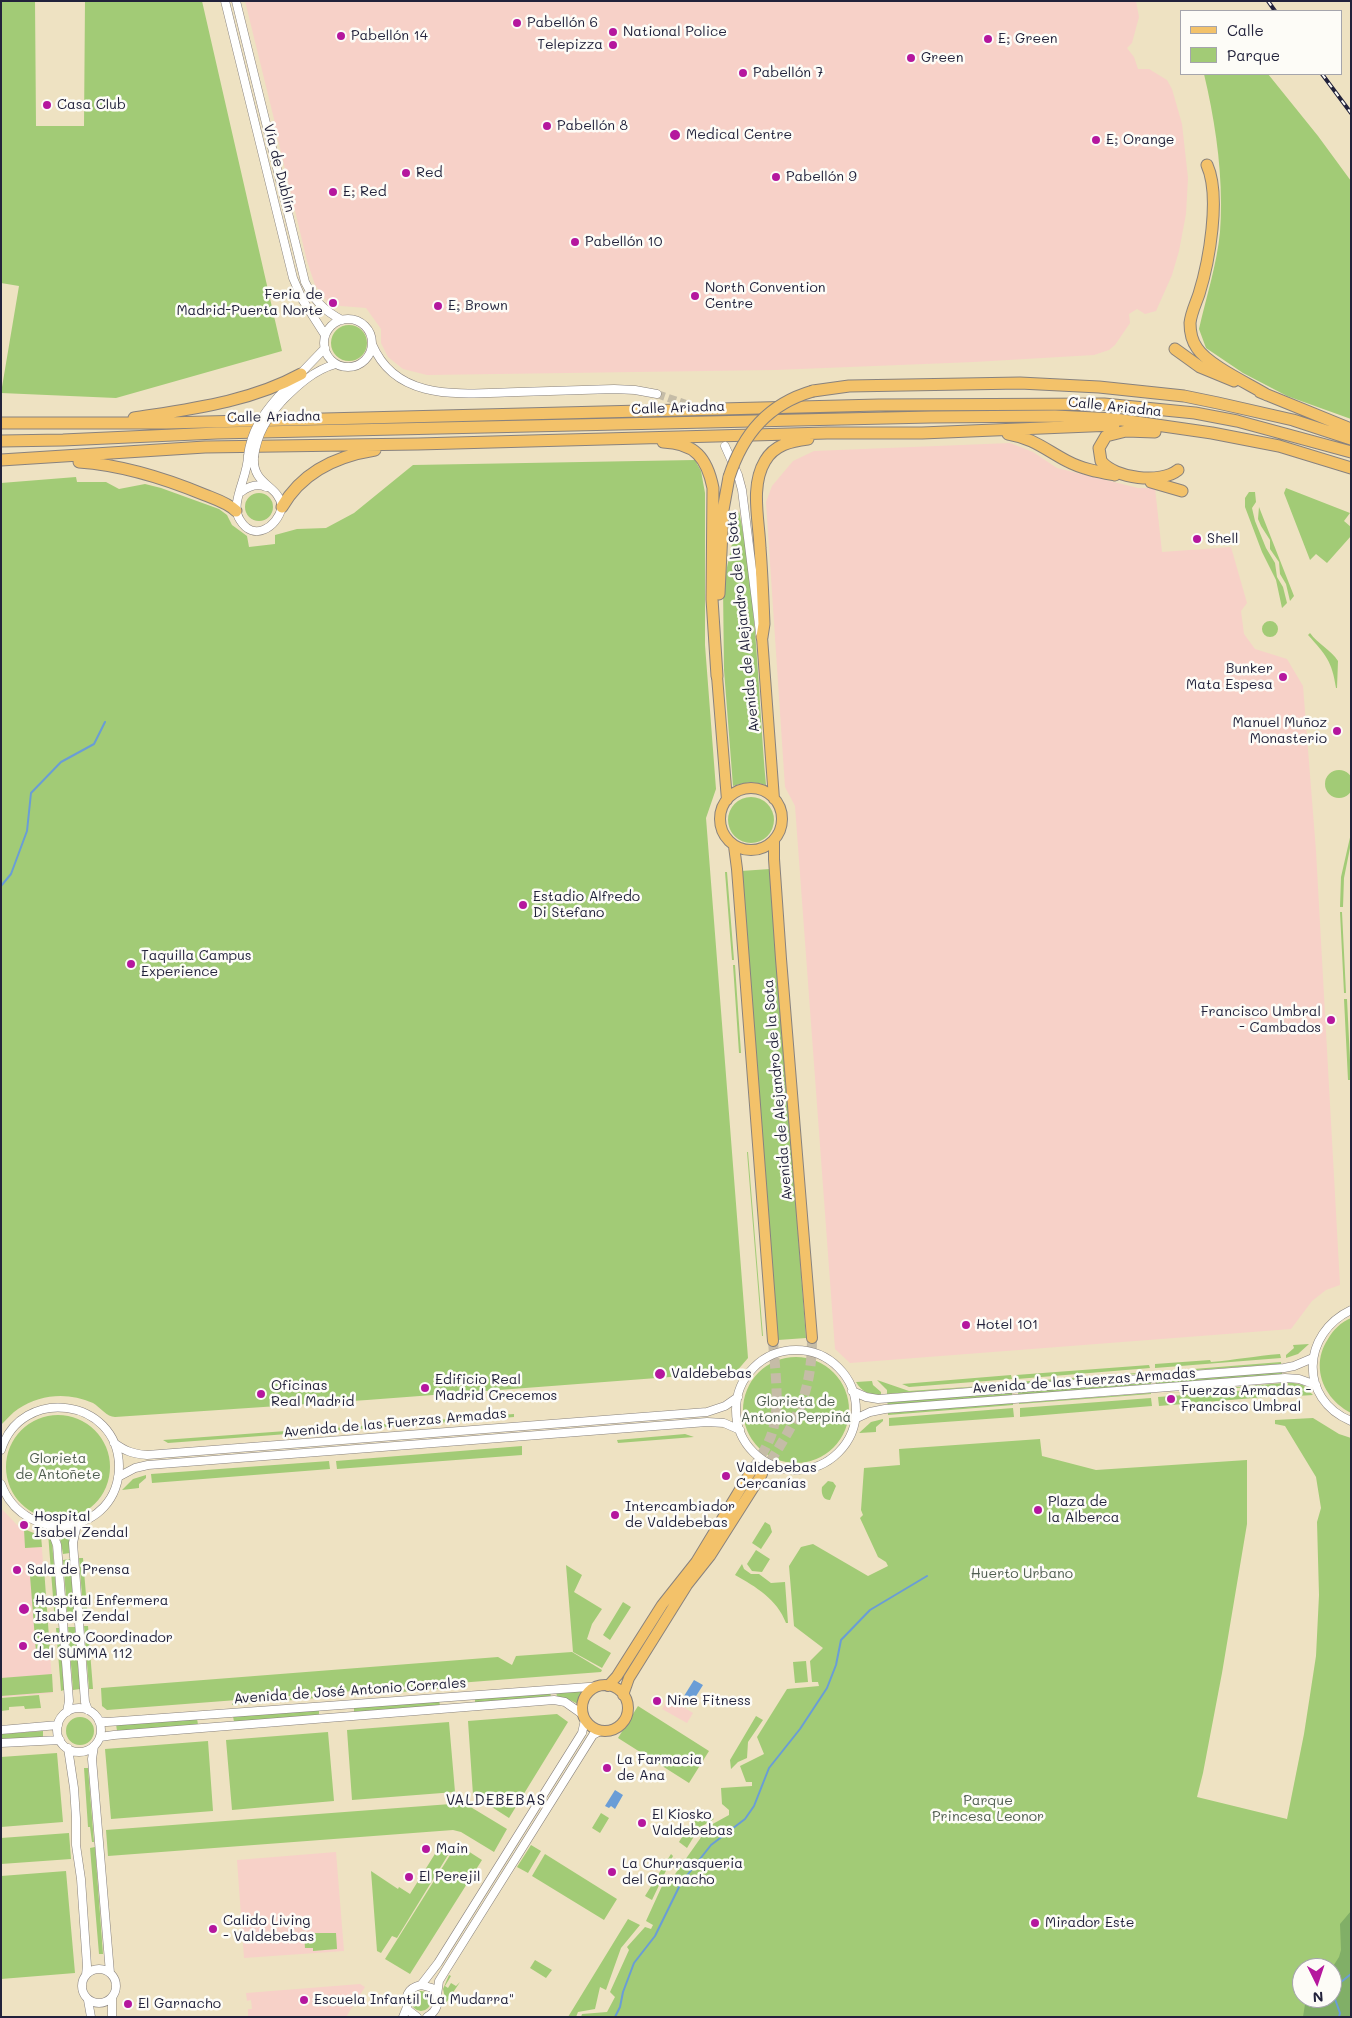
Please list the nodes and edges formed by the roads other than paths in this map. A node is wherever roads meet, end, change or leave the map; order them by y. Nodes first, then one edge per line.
1 (225, 1) edge
2 (236, 1) edge
3 (1207, 165) dead end
4 (342, 320) junction
5 (326, 335) junction
6 (372, 344) junction
7 (325, 348) junction
8 (1175, 349) dead end
9 (336, 364) junction
10 (301, 374) junction
11 (657, 394) tunnel mouth
12 (1267, 395) junction
13 (280, 399) junction
14 (1, 424) edge
15 (94, 424) junction
16 (1143, 424) junction
17 (1351, 429) edge
18 (981, 431) junction
19 (890, 434) junction
20 (1351, 439) edge
21 (574, 440) junction
22 (1, 441) edge
23 (418, 444) junction
24 (725, 446) dead end
25 (1279, 446) junction
26 (1351, 452) edge
27 (251, 456) junction
28 (40, 459) junction
29 (1, 460) edge
30 (1351, 468) edge
31 (1178, 470) dead end
32 (268, 487) junction
33 (1182, 491) dead end
34 (241, 492) junction
35 (282, 507) junction
36 (236, 511) junction
37 (762, 637) junction
38 (717, 676) junction
39 (774, 799) junction
40 (726, 800) junction
41 (774, 840) junction
42 (734, 846) junction
43 (1351, 1310) edge
44 (812, 1338) tunnel mouth
45 (773, 1341) tunnel mouth
46 (1313, 1358) junction
47 (1316, 1386) junction
48 (852, 1391) junction
49 (738, 1397) junction
50 (855, 1419) junction
51 (1351, 1421) edge
52 (740, 1430) junction
53 (114, 1442) junction
54 (1, 1450) edge
55 (118, 1477) junction
56 (1, 1484) edge
57 (77, 1524) junction
58 (50, 1526) junction
59 (605, 1686) junction
60 (623, 1695) junction
61 (88, 1710) junction
62 (67, 1712) junction
63 (584, 1717) junction
64 (99, 1721) junction
65 (58, 1725) junction
66 (1, 1730) edge
67 (600, 1731) junction
68 (100, 1738) junction
69 (60, 1740) junction
70 (1, 1743) edge
71 (94, 1746) junction
72 (68, 1748) junction
73 (110, 1973) junction
74 (86, 1975) junction
75 (421, 1985) junction
76 (437, 1995) junction
77 (112, 1998) junction
78 (88, 2000) junction
79 (407, 2007) junction
80 (91, 2017) edge
81 (112, 2017) edge
82 (404, 2017) edge
83 (417, 2017) edge
84 (427, 2017) edge

1 - 5 street, Vía de Dublín
2 - 4 street, Vía de Dublín
3 - 12 highway
4 - 5 street
4 - 6 street
5 - 7 street
6 - 9 street
6 - 11 street
7 - 9 street
7 - 10 street
8 - 12 highway
9 - 13 street
10 - 13 street
10 - 15 highway
12 - 17 highway
13 - 27 street, bridge
14 - 15 highway, Calle Ariadna
15 - 26 highway, Calle Ariadna
16 - 18 highway
16 - 22 highway, Calle Ariadna
16 - 25 highway, Calle Ariadna
18 - 19 highway
18 - 33 highway
19 - 21 highway
19 - 37 highway
20 - 38 highway, bridge
21 - 23 highway
21 - 38 highway
23 - 28 highway
23 - 35 highway
24 - 37 street, Avenida de Alejandro de la Sota
25 - 30 highway, Calle Ariadna
25 - 31 highway
27 - 32 street
27 - 34 street
28 - 29 highway
28 - 36 highway
32 - 34 street
32 - 35 street
34 - 36 street
35 - 36 street
37 - 39 main road, Avenida de Alejandro de la Sota
38 - 40 main road
39 - 40 main road
39 - 41 main road
40 - 42 main road
41 - 42 main road
41 - 44 main road, Avenida de Alejandro de la Sota
42 - 45 main road, Avenida de Alejandro de la Sota
43 - 46 street
46 - 47 street
46 - 48 street, Avenida de las Fuerzas Armadas
47 - 50 street, Avenida de las Fuerzas Armadas
47 - 51 street
48 - 49 street
48 - 50 street
49 - 52 street
49 - 53 street, Avenida de las Fuerzas Armadas
50 - 52 street
52 - 55 street, Avenida de las Fuerzas Armadas
53 - 54 street
53 - 55 street
55 - 57 street
56 - 58 street
57 - 58 street
57 - 61 street
58 - 62 street
59 - 60 main road
59 - 60 main road
59 - 63 main road
59 - 64 street, Avenida de José Antonio Corrales
60 - 67 main road
61 - 62 street
61 - 64 street
62 - 65 street
63 - 67 main road
63 - 68 street, Avenida de José Antonio Corrales
63 - 75 street
64 - 68 street
65 - 66 street
65 - 69 street
67 - 76 street
68 - 71 street
69 - 70 street
69 - 72 street
71 - 72 street
71 - 73 street
72 - 74 street
73 - 74 street
73 - 77 street
74 - 78 street
75 - 76 street
75 - 79 street
76 - 84 street
77 - 78 street
77 - 81 street
78 - 80 street
79 - 82 street
79 - 83 street

